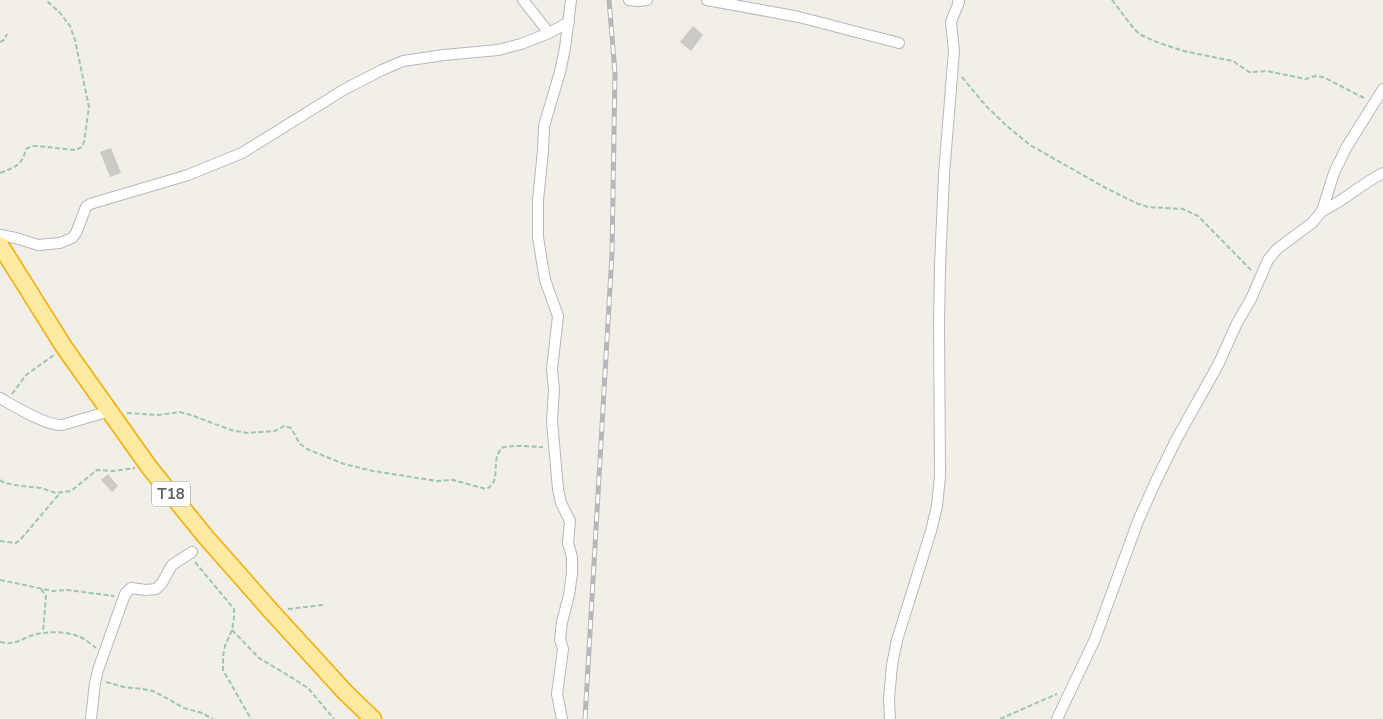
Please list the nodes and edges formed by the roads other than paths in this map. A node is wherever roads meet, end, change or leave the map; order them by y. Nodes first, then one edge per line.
1 (523, 0) edge
2 (571, 0) edge
3 (629, 0) edge
4 (647, 0) edge
5 (707, 0) edge
6 (958, 0) edge
7 (966, 0) edge
8 (569, 22) junction
9 (951, 22) junction
10 (549, 33) junction
11 (899, 43) dead end
12 (1383, 89) edge
13 (1383, 173) edge
14 (1322, 212) junction
15 (0, 235) edge
16 (0, 245) edge
17 (3, 400) edge
18 (110, 411) junction
19 (192, 552) road end
20 (91, 719) edge
21 (373, 719) edge
22 (562, 719) edge
23 (890, 719) edge
24 (1057, 719) edge

1 - 10 street
2 - 8 street
3 - 4 street
5 - 11 street
6 - 9 street
7 - 9 street
8 - 10 street
8 - 22 street
9 - 23 street
10 - 15 street
12 - 14 street
13 - 14 street
14 - 24 street
16 - 18 highway, T18
17 - 18 street
18 - 21 highway, T18
19 - 20 street

